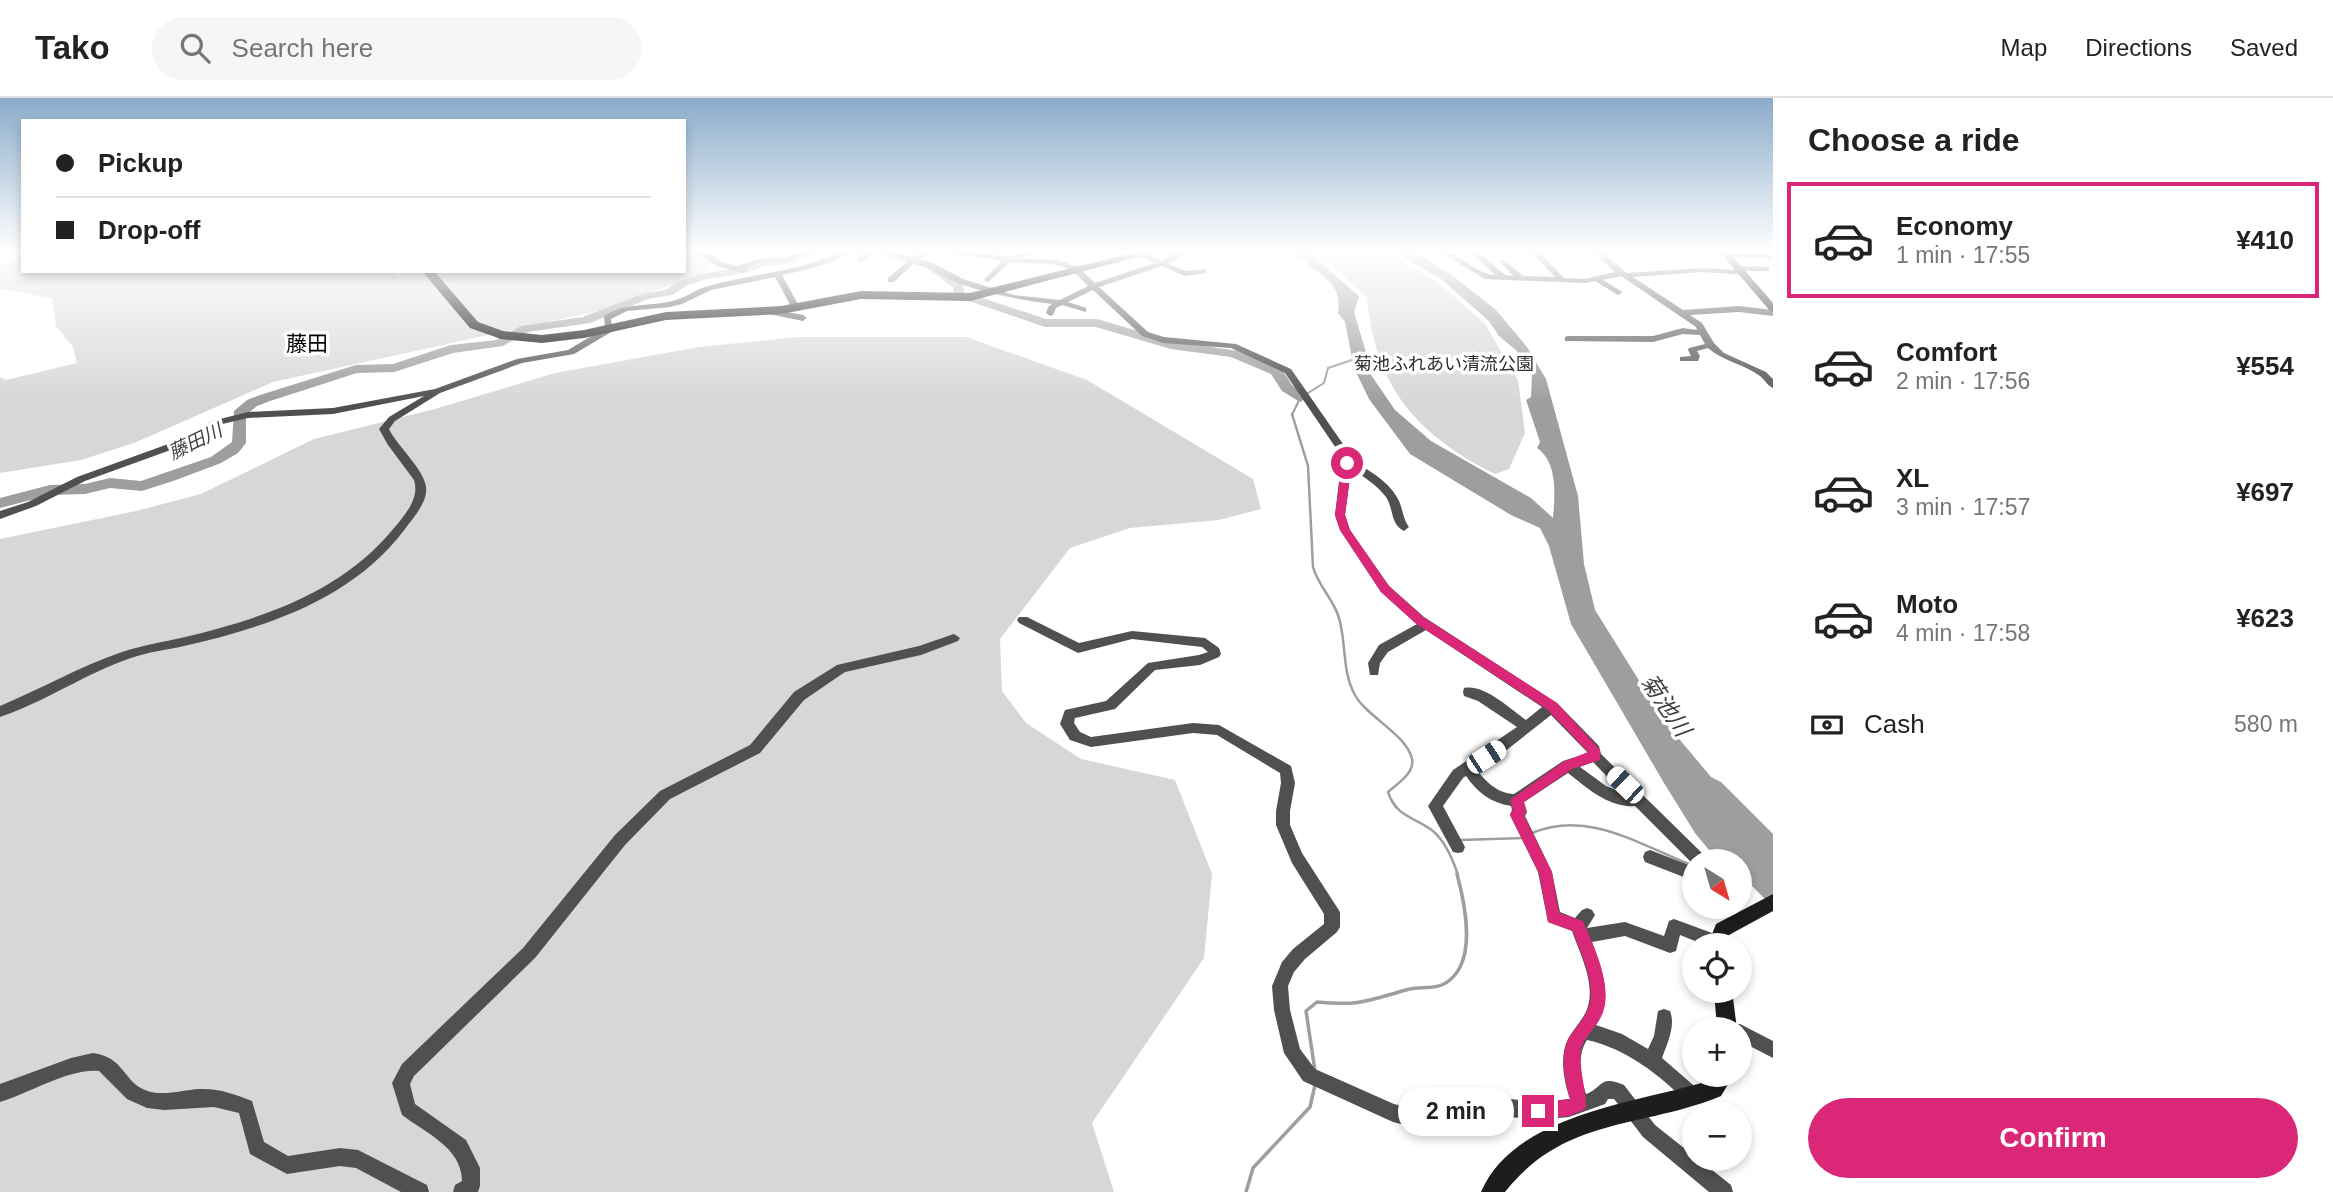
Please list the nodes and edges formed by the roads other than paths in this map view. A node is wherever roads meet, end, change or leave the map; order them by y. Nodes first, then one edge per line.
1 (451, 301) edge
2 (680, 301) edge
3 (793, 301) edge
4 (840, 301) edge
5 (1053, 301) edge
6 (1068, 301) edge
7 (1110, 301) edge
8 (1662, 301) edge
9 (1065, 303) junction
10 (1083, 310) dead end
11 (1773, 311) edge
12 (800, 313) junction
13 (1050, 313) dead end
14 (1679, 313) junction
15 (610, 329) junction
16 (1705, 333) junction
17 (1568, 339) dead end
18 (1711, 345) junction
19 (1683, 359) dead end
20 (1773, 385) edge
21 (437, 391) junction
22 (1347, 463) junction
23 (0, 514) edge
24 (1404, 527) dead end
25 (1023, 620) dead end
26 (1426, 624) junction
27 (954, 638) dead end
28 (1374, 672) dead end
29 (1469, 692) dead end
30 (1552, 707) junction
31 (0, 712) edge
32 (1525, 726) junction
33 (1595, 756) junction
34 (1567, 765) junction
35 (1468, 768) junction
36 (1640, 799) junction
37 (1516, 800) junction
38 (1458, 846) dead end
39 (1688, 849) edge
40 (1650, 857) dead end
41 (1682, 869) edge
42 (1773, 902) edge
43 (1752, 908) edge
44 (1733, 919) edge
45 (1583, 926) junction
46 (1691, 933) edge
47 (1721, 933) edge
48 (1664, 1017) dead end
49 (1586, 1031) junction
50 (1752, 1039) edge
51 (1773, 1050) edge
52 (1652, 1061) junction
53 (1716, 1087) edge
54 (0, 1093) edge
55 (1693, 1096) junction
56 (1580, 1103) junction
57 (1632, 1111) junction
58 (420, 1192) edge
59 (462, 1192) edge
60 (1492, 1192) edge
61 (1724, 1192) edge

1 - 15 main road
2 - 15 street
3 - 12 street
4 - 12 main road
5 - 9 street
6 - 9 street
7 - 22 street
8 - 14 street
9 - 10 street
9 - 13 street
11 - 14 street
12 - 15 main road
14 - 16 street
15 - 21 street
16 - 17 street
16 - 18 street
18 - 19 street
18 - 20 street
21 - 23 street
21 - 31 street
22 - 24 street
22 - 26 street
25 - 56 street
26 - 28 street
26 - 30 street
27 - 59 street
29 - 32 street
30 - 32 street
30 - 33 street
32 - 35 street
33 - 34 street
33 - 36 street
34 - 36 street
34 - 37 street
35 - 37 street
35 - 38 street
36 - 39 street
37 - 45 street
40 - 41 street
42 - 43 main road
44 - 47 main road
45 - 46 street
45 - 49 street
48 - 52 street
49 - 52 street
49 - 56 street
50 - 51 street
52 - 55 street
53 - 55 main road
54 - 58 street
55 - 57 main road
56 - 57 street
57 - 60 main road
57 - 61 street

